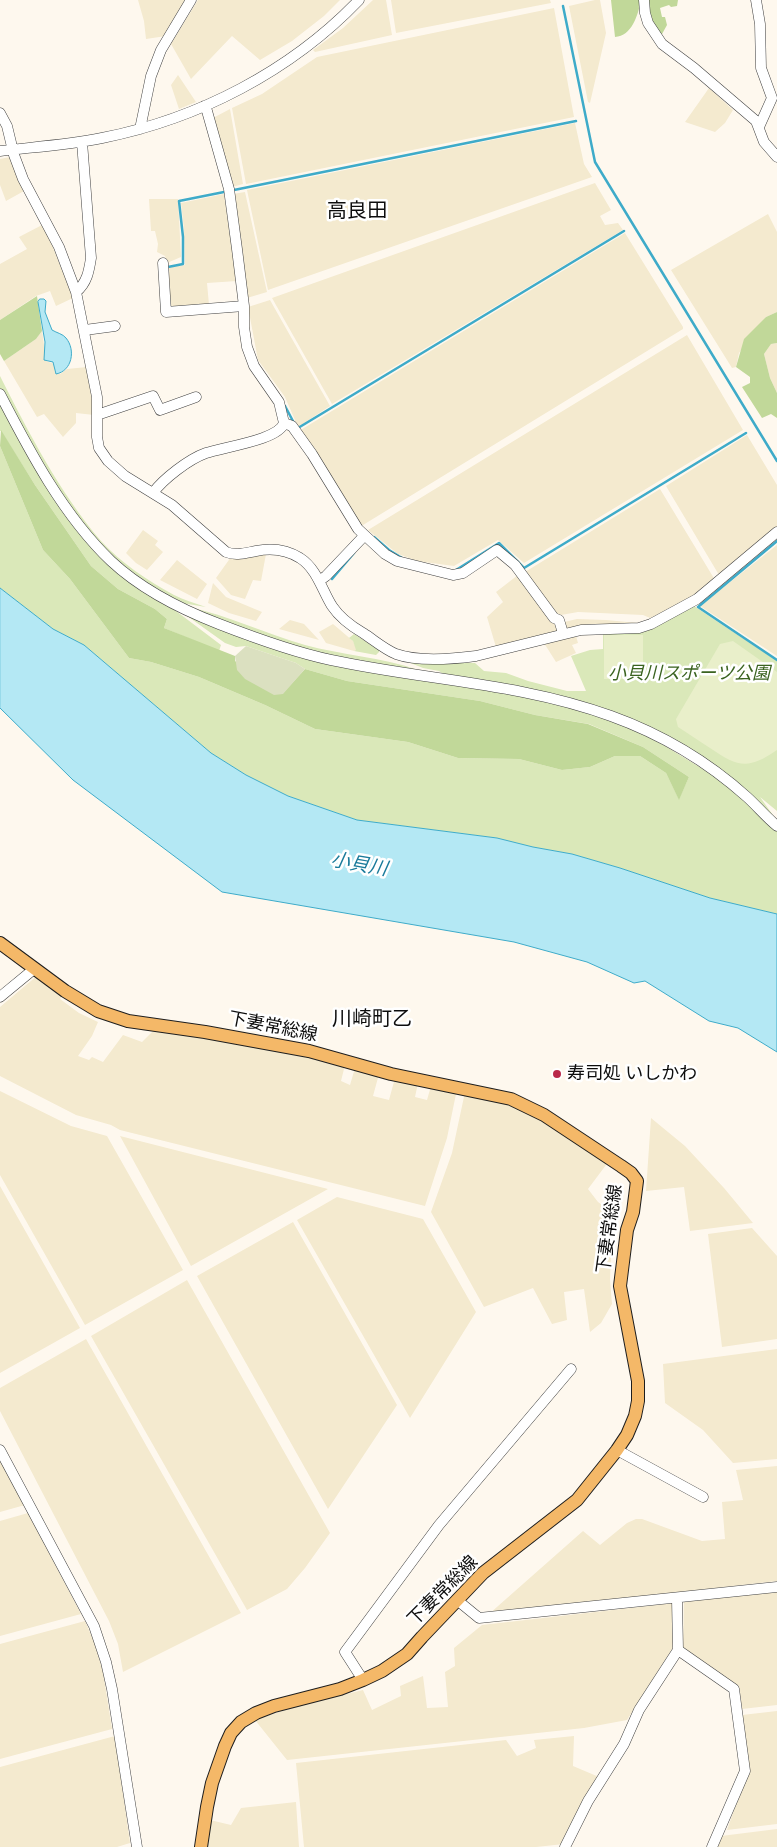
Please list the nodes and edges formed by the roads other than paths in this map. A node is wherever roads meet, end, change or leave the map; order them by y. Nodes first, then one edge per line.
1 (190, 0) edge
2 (360, 0) edge
3 (644, 0) edge
4 (760, 1) edge
5 (204, 106) junction
6 (0, 113) edge
7 (759, 127) junction
8 (140, 129) junction
9 (82, 142) junction
10 (13, 150) junction
11 (0, 151) edge
12 (777, 158) edge
13 (163, 262) dead end
14 (76, 292) junction
15 (244, 306) junction
16 (116, 326) dead end
17 (85, 330) junction
18 (0, 394) edge
19 (196, 397) dead end
20 (97, 415) junction
21 (284, 422) junction
22 (153, 493) junction
23 (777, 532) edge
24 (364, 536) junction
25 (320, 581) junction
26 (563, 633) junction
27 (777, 826) edge
28 (0, 943) edge
29 (34, 968) junction
30 (0, 997) edge
31 (571, 1369) dead end
32 (0, 1450) edge
33 (617, 1450) junction
34 (703, 1497) dead end
35 (777, 1587) edge
36 (677, 1599) junction
37 (457, 1600) junction
38 (678, 1650) junction
39 (363, 1680) junction
40 (136, 1847) edge
41 (201, 1847) edge
42 (564, 1847) edge
43 (712, 1847) edge

1 - 8 street
2 - 5 street
3 - 7 street
4 - 7 street
5 - 8 street
5 - 15 street
6 - 10 street
7 - 12 street
8 - 9 street
9 - 10 street
9 - 14 street
10 - 11 street
10 - 14 street
13 - 15 street
14 - 17 street
15 - 21 street
16 - 17 street
17 - 20 street
18 - 27 street
19 - 20 street
20 - 22 street
21 - 22 street
21 - 24 street
22 - 25 street
23 - 26 street
24 - 25 street
24 - 26 street
25 - 26 street
28 - 29 main road, 下妻常総線
29 - 30 street
29 - 33 main road, 下妻常総線
31 - 39 street
32 - 40 street
33 - 34 street
33 - 37 main road, 下妻常総線
35 - 36 street
36 - 37 street
36 - 38 street
37 - 39 main road, 下妻常総線
38 - 42 street
38 - 43 street
39 - 41 main road, 下妻常総線

